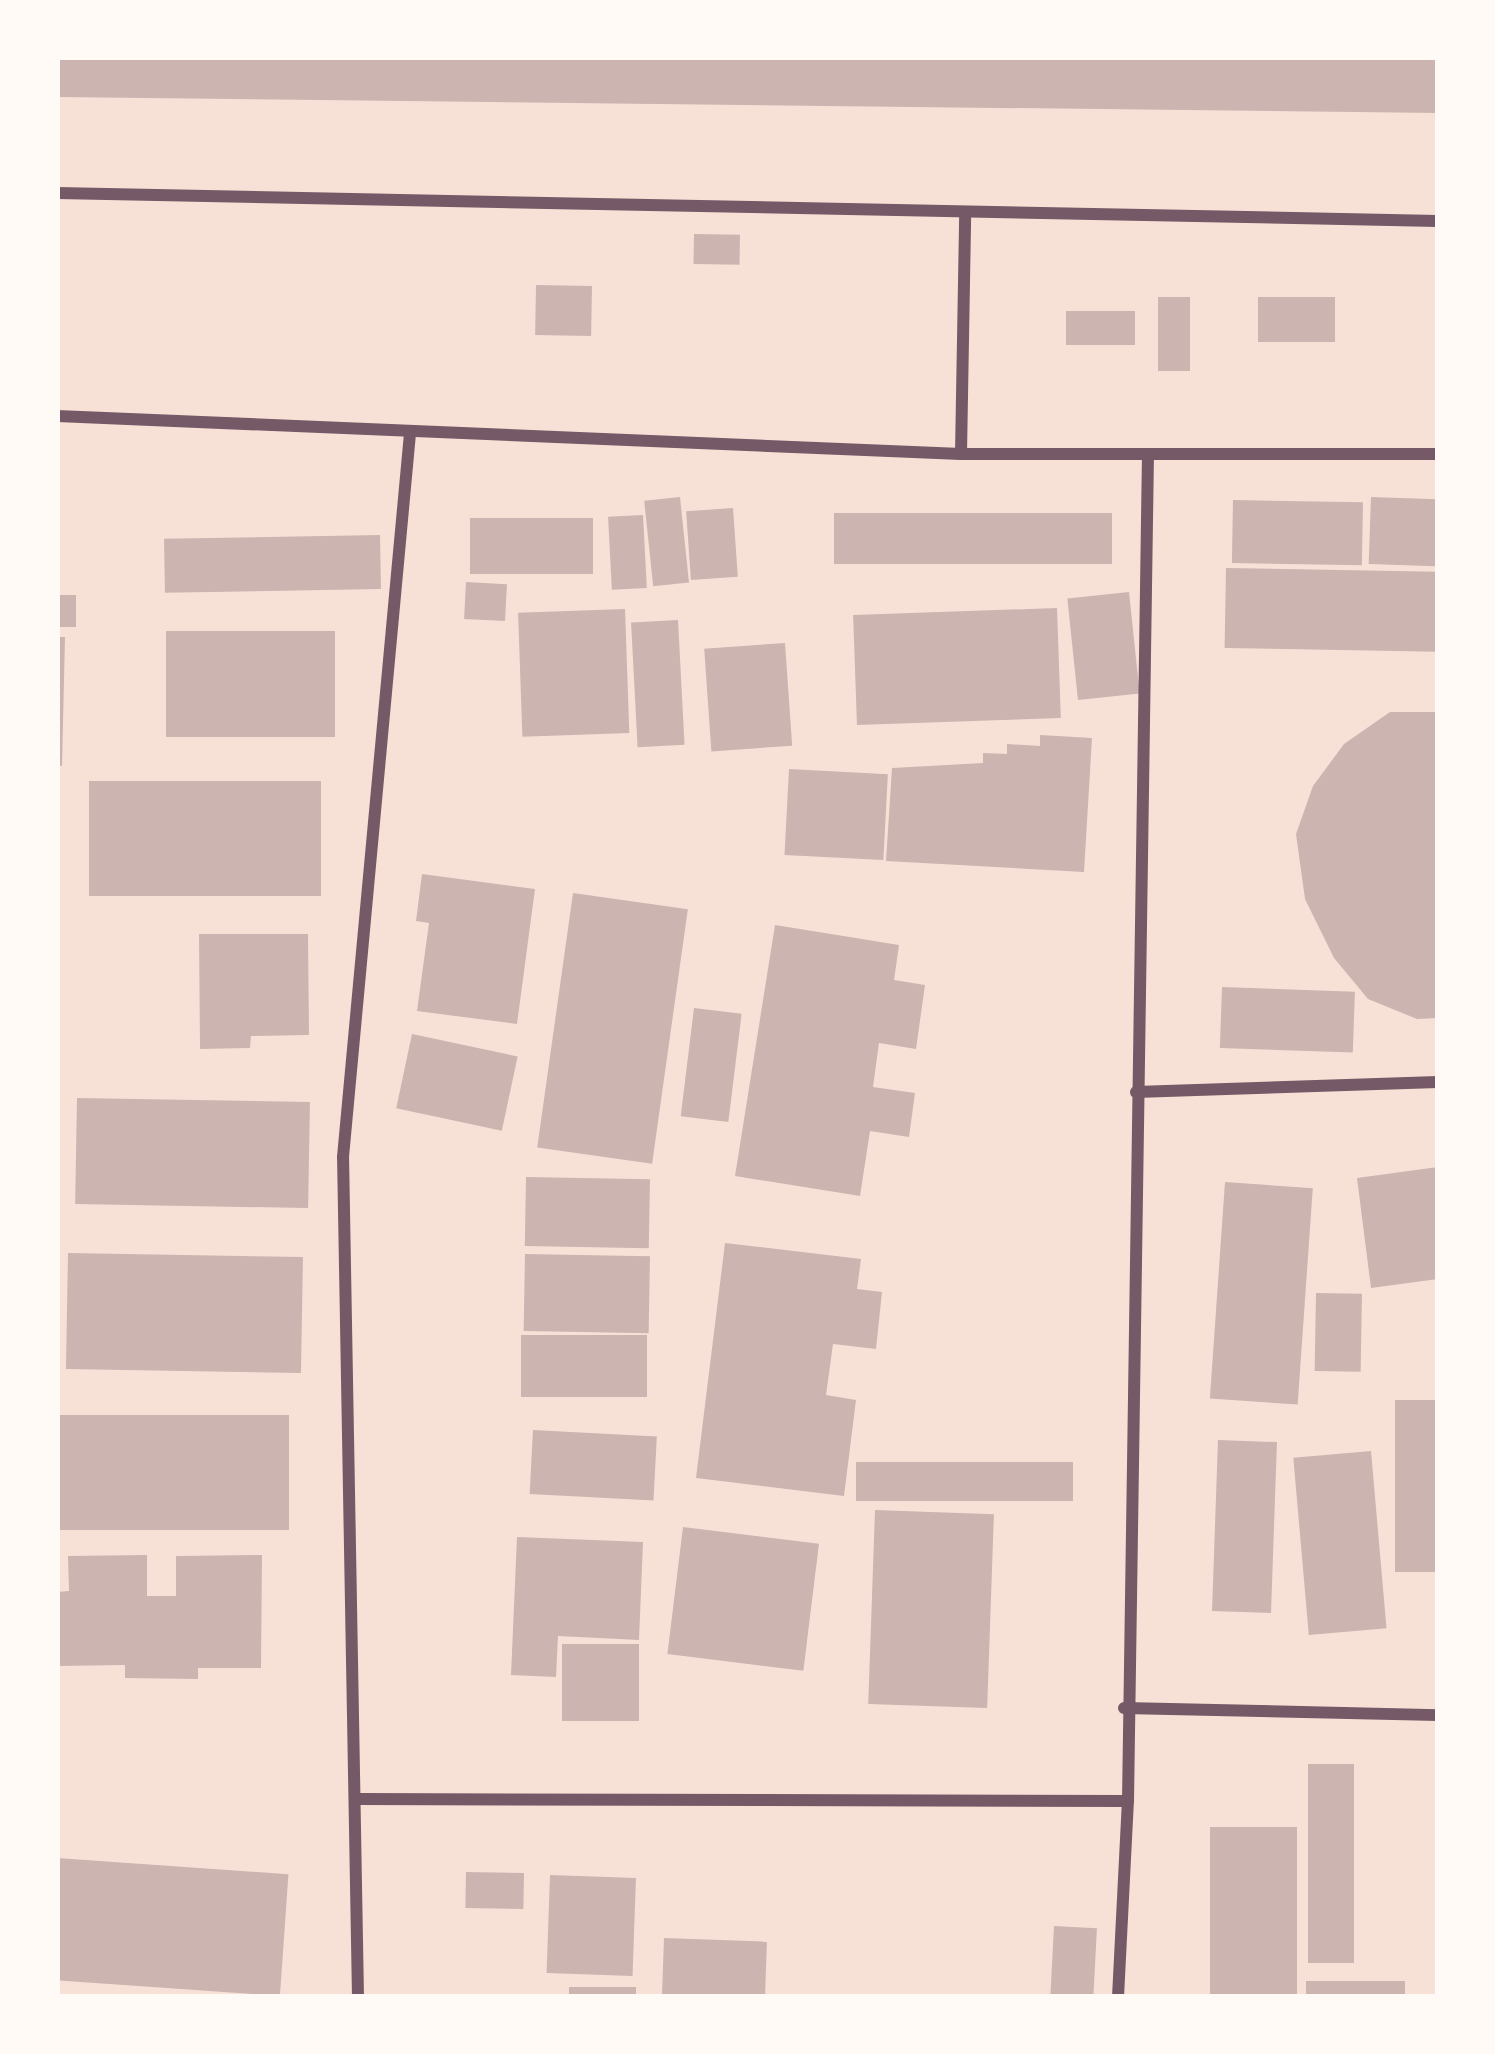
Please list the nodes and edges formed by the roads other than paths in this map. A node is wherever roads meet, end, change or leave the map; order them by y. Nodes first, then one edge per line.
1 (57, 193) edge
2 (965, 212) junction
3 (1438, 221) edge
4 (57, 416) edge
5 (410, 434) junction
6 (961, 454) junction
7 (1438, 454) edge
8 (1148, 457) junction
9 (1438, 1082) edge
10 (1136, 1092) junction
11 (1124, 1708) junction
12 (1438, 1715) edge
13 (357, 1798) junction
14 (1128, 1801) junction
15 (358, 1997) edge
16 (1118, 1997) edge

1 - 2 street
2 - 3 street
2 - 6 street
4 - 5 street
5 - 6 street
5 - 13 street
6 - 8 street
7 - 8 street
8 - 10 street
9 - 10 street
10 - 11 street
11 - 12 street
11 - 14 street
13 - 14 street
13 - 15 street
14 - 16 street

